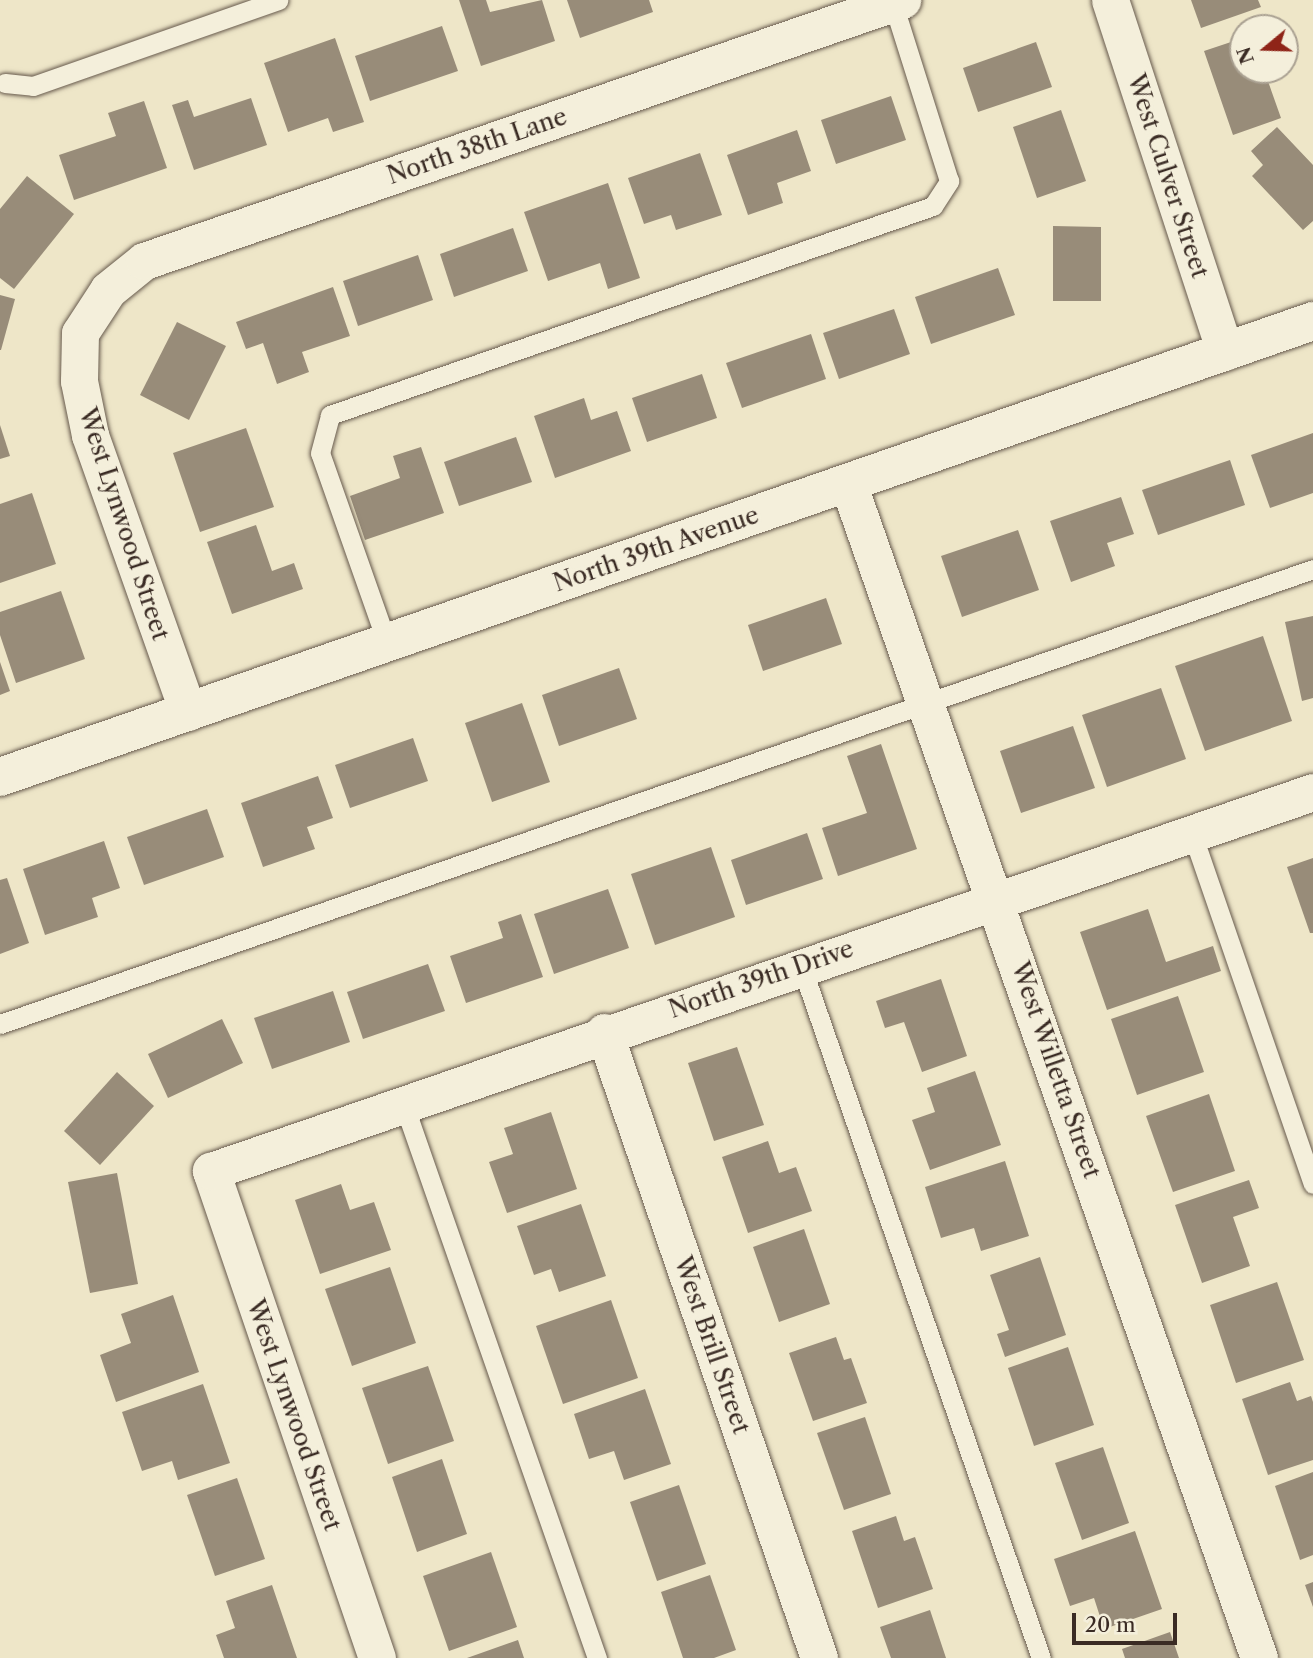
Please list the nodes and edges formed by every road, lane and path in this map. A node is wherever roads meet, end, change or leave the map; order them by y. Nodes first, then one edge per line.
1 (278, 0) edge
2 (1110, 0) edge
3 (896, 1) edge
4 (2, 80) edge
5 (1313, 321) edge
6 (80, 333) joint
7 (1225, 352) junction
8 (848, 483) junction
9 (1313, 569) edge
10 (387, 643) junction
11 (928, 703) junction
12 (188, 712) junction
13 (0, 777) edge
14 (1313, 792) edge
15 (1192, 834) junction
16 (997, 901) junction
17 (801, 965) junction
18 (0, 1024) edge
19 (604, 1032) junction
20 (403, 1102) junction
21 (211, 1171) joint
22 (1313, 1184) edge
23 (377, 1658) edge
24 (597, 1658) edge
25 (819, 1658) edge
26 (1041, 1658) edge
27 (1259, 1658) edge

1 - 4 lane
2 - 7 street, West Culver Street
3 - 6 street, North 38th Lane
3 - 10 lane
5 - 7 street, North 39th Avenue
6 - 12 street, West Lynwood Street
7 - 8 street, North 39th Avenue
8 - 10 street, North 39th Avenue
8 - 11 street, West Willetta Street
9 - 11 lane
10 - 12 street, North 39th Avenue
11 - 16 street, West Willetta Street
11 - 18 lane
12 - 13 street, North 39th Avenue
14 - 15 street, North 39th Drive
15 - 16 street, North 39th Drive
15 - 22 lane
16 - 17 street, North 39th Drive
16 - 27 street, West Willetta Street
17 - 19 street, North 39th Drive
17 - 26 lane
19 - 20 street, North 39th Drive
19 - 25 street, West Brill Street
20 - 21 street, North 39th Drive
20 - 24 lane
21 - 23 street, West Lynwood Street

